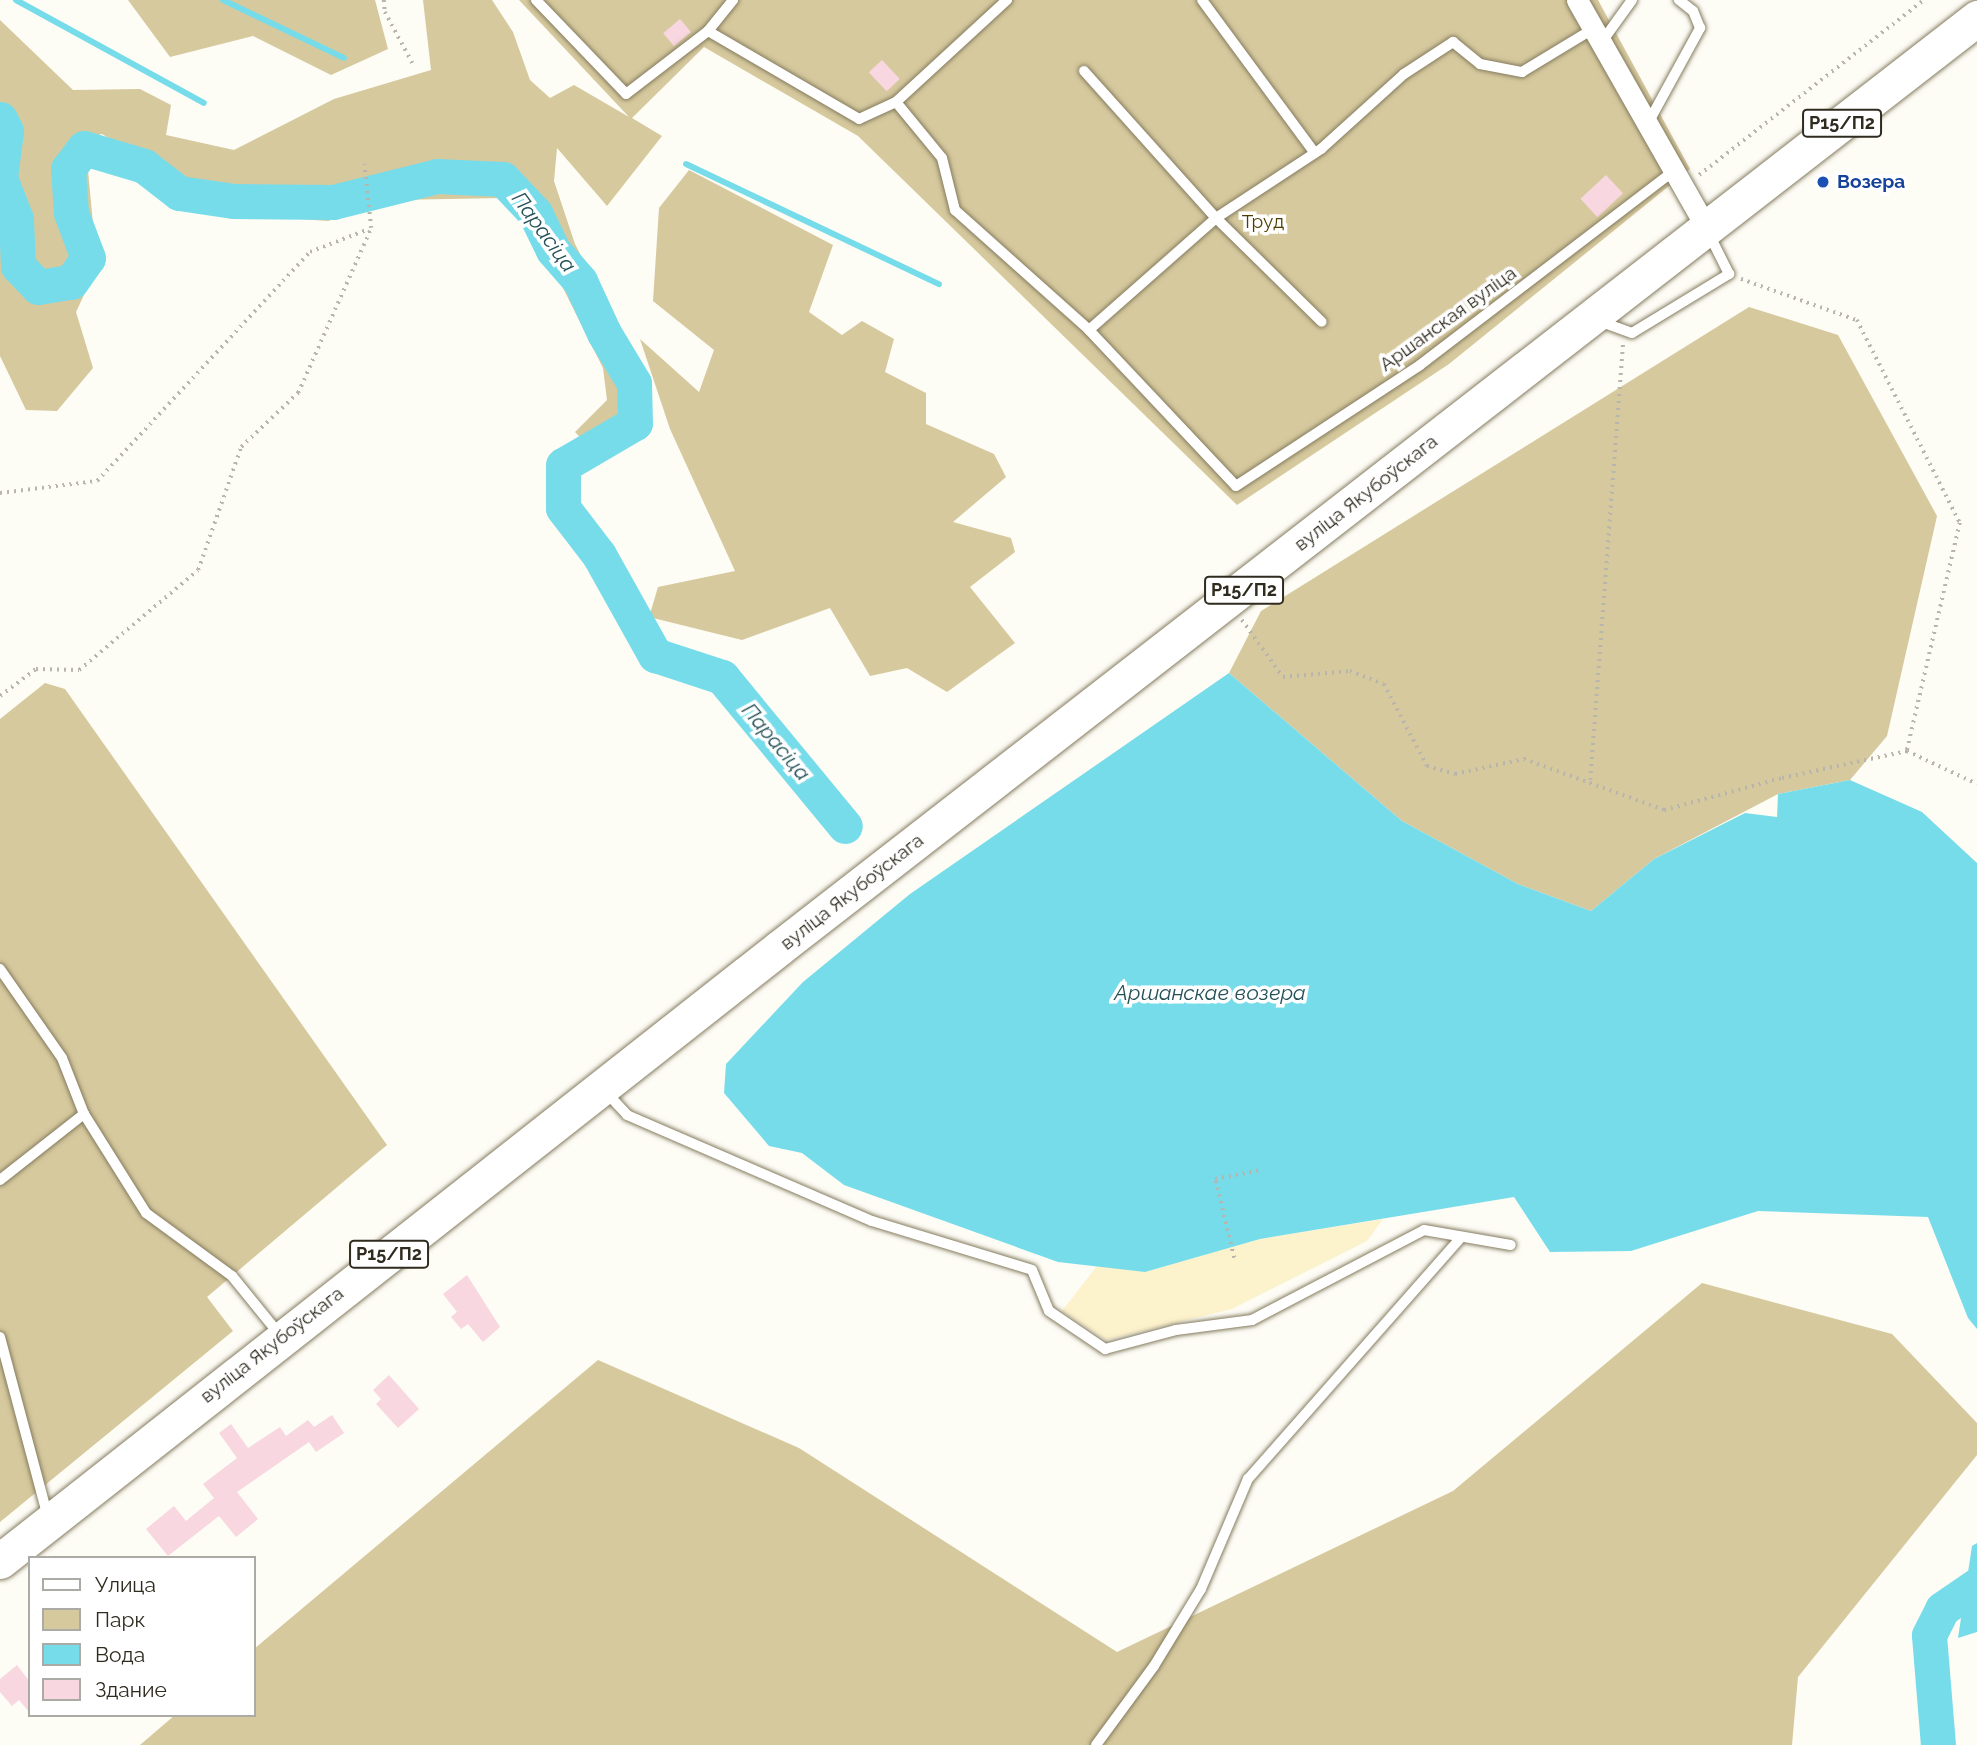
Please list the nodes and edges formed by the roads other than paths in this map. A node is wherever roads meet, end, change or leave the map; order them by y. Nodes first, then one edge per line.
1 (536, 0) edge
2 (733, 0) edge
3 (1007, 0) edge
4 (1202, 0) edge
5 (1577, 0) edge
6 (1632, 0) edge
7 (1679, 0) edge
8 (1977, 18) edge
9 (708, 31) junction
10 (1595, 38) junction
11 (1084, 71) dead end
12 (896, 102) junction
13 (1647, 125) junction
14 (1315, 153) junction
15 (1679, 179) junction
16 (1216, 218) junction
17 (1706, 228) junction
18 (1590, 318) junction
19 (1322, 322) dead end
20 (1089, 330) junction
21 (0, 969) edge
22 (602, 1088) junction
23 (84, 1114) junction
24 (0, 1180) edge
25 (1461, 1237) junction
26 (1511, 1245) dead end
27 (0, 1337) edge
28 (281, 1337) junction
29 (49, 1522) junction
30 (0, 1561) edge
31 (1096, 1745) edge

1 - 9 lane
2 - 9 lane
3 - 12 lane
4 - 14 lane
5 - 10 street
6 - 10 lane
7 - 13 lane
8 - 17 main road, Р15/П2
9 - 12 lane
10 - 13 street
10 - 14 lane
11 - 16 lane
12 - 20 lane
13 - 15 street
14 - 16 lane
15 - 17 street
15 - 20 lane, Аршанская вуліца
16 - 19 lane
16 - 20 lane
17 - 18 main road, вуліца Якубоўскага / Р15/П2
17 - 18 lane
18 - 22 main road, вуліца Якубоўскага / Р15/П2
21 - 23 lane
22 - 25 lane
22 - 28 main road, вуліца Якубоўскага / Р15/П2
23 - 24 lane
23 - 28 lane
25 - 26 lane
25 - 31 lane
27 - 29 lane
28 - 29 main road, вуліца Якубоўскага / Р15/П2
29 - 30 main road, вуліца Якубоўскага / Р15/П2

